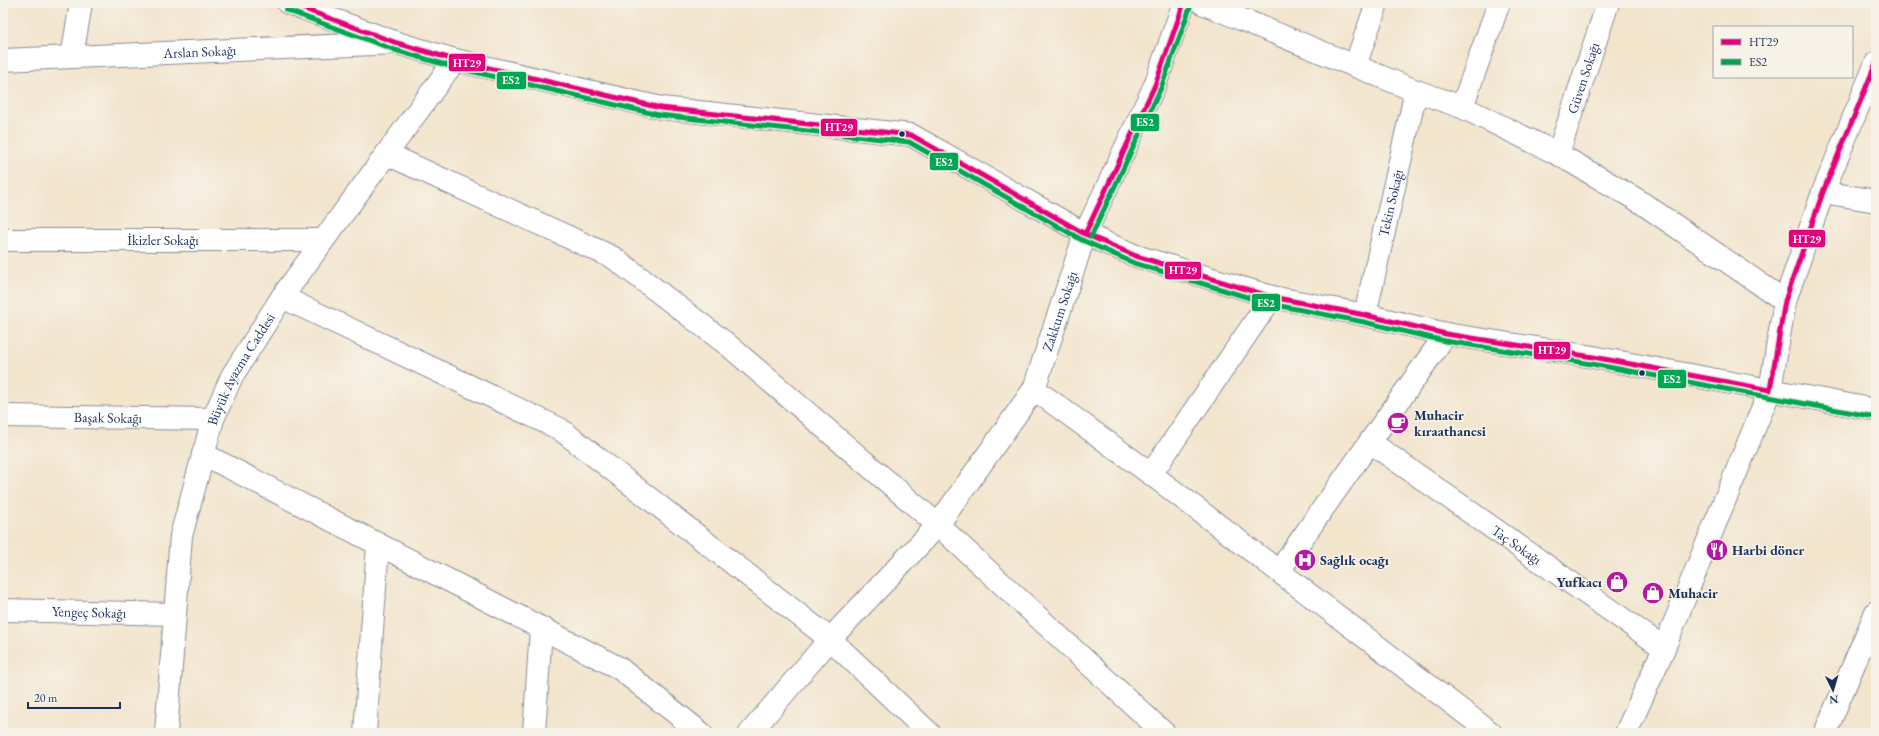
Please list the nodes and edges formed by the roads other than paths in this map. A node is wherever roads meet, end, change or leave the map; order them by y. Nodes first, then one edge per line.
1 (81, 3) edge
2 (288, 3) edge
3 (1184, 3) edge
4 (1202, 3) edge
5 (1377, 3) edge
6 (1499, 3) edge
7 (1608, 3) edge
8 (397, 43) junction
9 (72, 57) junction
10 (3, 60) edge
11 (455, 60) junction
12 (1876, 63) edge
13 (1355, 66) junction
14 (1416, 91) junction
15 (1462, 107) junction
16 (387, 154) junction
17 (1558, 154) junction
18 (1823, 192) junction
19 (1876, 201) edge
20 (1085, 234) junction
21 (3, 240) edge
22 (323, 240) junction
23 (282, 297) junction
24 (1272, 297) junction
25 (1785, 302) junction
26 (1365, 315) junction
27 (1446, 334) junction
28 (1034, 389) junction
29 (1770, 390) junction
30 (1876, 410) edge
31 (3, 416) edge
32 (213, 419) junction
33 (1370, 442) junction
34 (203, 454) junction
35 (1151, 474) junction
36 (938, 525) junction
37 (378, 544) junction
38 (1278, 571) junction
39 (3, 610) edge
40 (1876, 612) edge
41 (175, 614) junction
42 (541, 628) junction
43 (830, 639) junction
44 (1664, 648) junction
45 (166, 733) edge
46 (366, 733) edge
47 (534, 733) edge
48 (701, 733) edge
49 (750, 733) edge
50 (929, 733) edge
51 (1164, 733) edge
52 (1491, 733) edge
53 (1626, 733) edge
54 (1825, 733) edge

1 - 9 street
2 - 8 street
3 - 20 street, Zakkum Sokağı
4 - 13 street
5 - 13 street
6 - 15 street
7 - 17 street, Güven Sokağı
8 - 9 street, Arslan Sokağı
8 - 11 street
9 - 10 street, Arslan Sokağı
11 - 16 street, Büyük Ayazma Caddesi
11 - 20 street
12 - 18 street
13 - 14 street
14 - 15 street
14 - 26 street, Tekin Sokağı
15 - 17 street
16 - 22 street, Büyük Ayazma Caddesi
16 - 36 street
17 - 25 street
18 - 19 street
18 - 25 street
20 - 24 street
20 - 28 street, Zakkum Sokağı
21 - 22 street, İkizler Sokağı
22 - 23 street, Büyük Ayazma Caddesi
23 - 32 street, Büyük Ayazma Caddesi
23 - 43 street
24 - 26 street
24 - 35 street
25 - 29 street
26 - 27 street
27 - 29 street
27 - 33 street
28 - 35 street
28 - 36 street, Zakkum Sokağı
29 - 30 street
29 - 44 street
31 - 32 street, Başak Sokağı
32 - 34 street, Büyük Ayazma Caddesi
33 - 38 street
33 - 44 street, Taç Sokağı
34 - 37 street
34 - 41 street, Büyük Ayazma Caddesi
35 - 38 street
36 - 43 street, Zakkum Sokağı
36 - 51 street
37 - 42 street
37 - 46 street
38 - 52 street
39 - 41 street, Yengeç Sokağı
40 - 54 street
41 - 45 street, Büyük Ayazma Caddesi
42 - 47 street
42 - 48 street
43 - 49 street, Zakkum Sokağı
43 - 50 street
44 - 53 street

